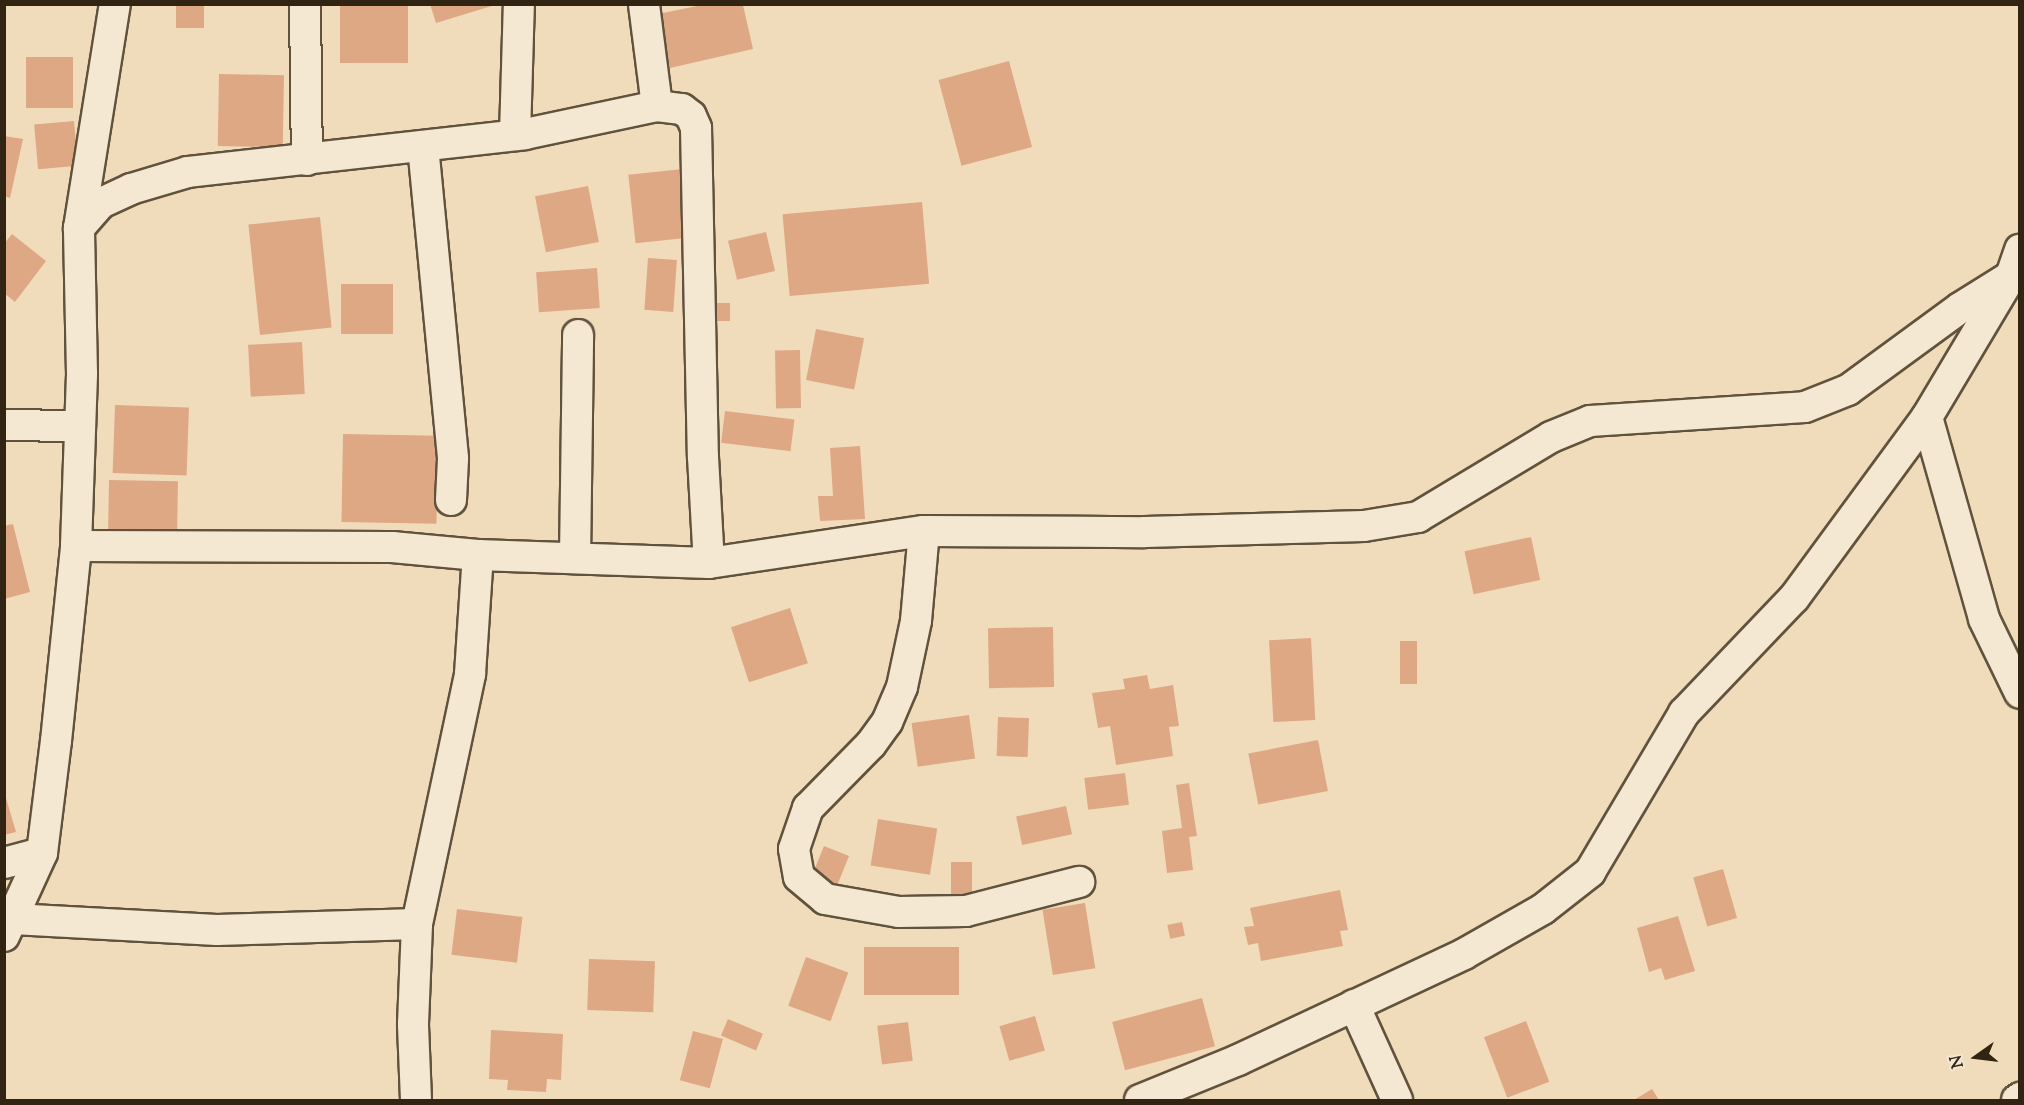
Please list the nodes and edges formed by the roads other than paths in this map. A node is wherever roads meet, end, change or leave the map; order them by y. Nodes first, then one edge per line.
1 (115, 4) edge
2 (306, 4) edge
3 (519, 4) edge
4 (644, 4) edge
5 (657, 106) junction
6 (515, 135) junction
7 (423, 146) junction
8 (306, 160) junction
9 (78, 228) junction
10 (2015, 263) edge
11 (578, 335) dead end
12 (1927, 417) junction
13 (4, 425) edge
14 (80, 426) junction
15 (451, 500) dead end
16 (924, 531) junction
17 (76, 546) junction
18 (477, 555) junction
19 (575, 558) junction
20 (710, 563) junction
21 (2019, 693) edge
22 (42, 852) junction
23 (4, 863) edge
24 (1079, 882) dead end
25 (417, 924) junction
26 (9, 928) edge
27 (1353, 1005) junction
28 (416, 1101) edge
29 (1140, 1101) edge
30 (1397, 1101) edge

1 - 9 street
2 - 8 street
3 - 6 street
4 - 5 street
5 - 6 street
5 - 20 street
6 - 7 street
7 - 8 street
7 - 15 street
8 - 9 street
9 - 14 street
10 - 12 street
10 - 16 street
11 - 19 street
12 - 21 street
12 - 27 street
13 - 14 street
14 - 17 street
16 - 20 street
16 - 24 street
17 - 18 street
17 - 22 street
18 - 19 street
18 - 25 street
19 - 20 street
22 - 23 street
22 - 26 street
25 - 26 street
25 - 28 street
27 - 29 street
27 - 30 street

